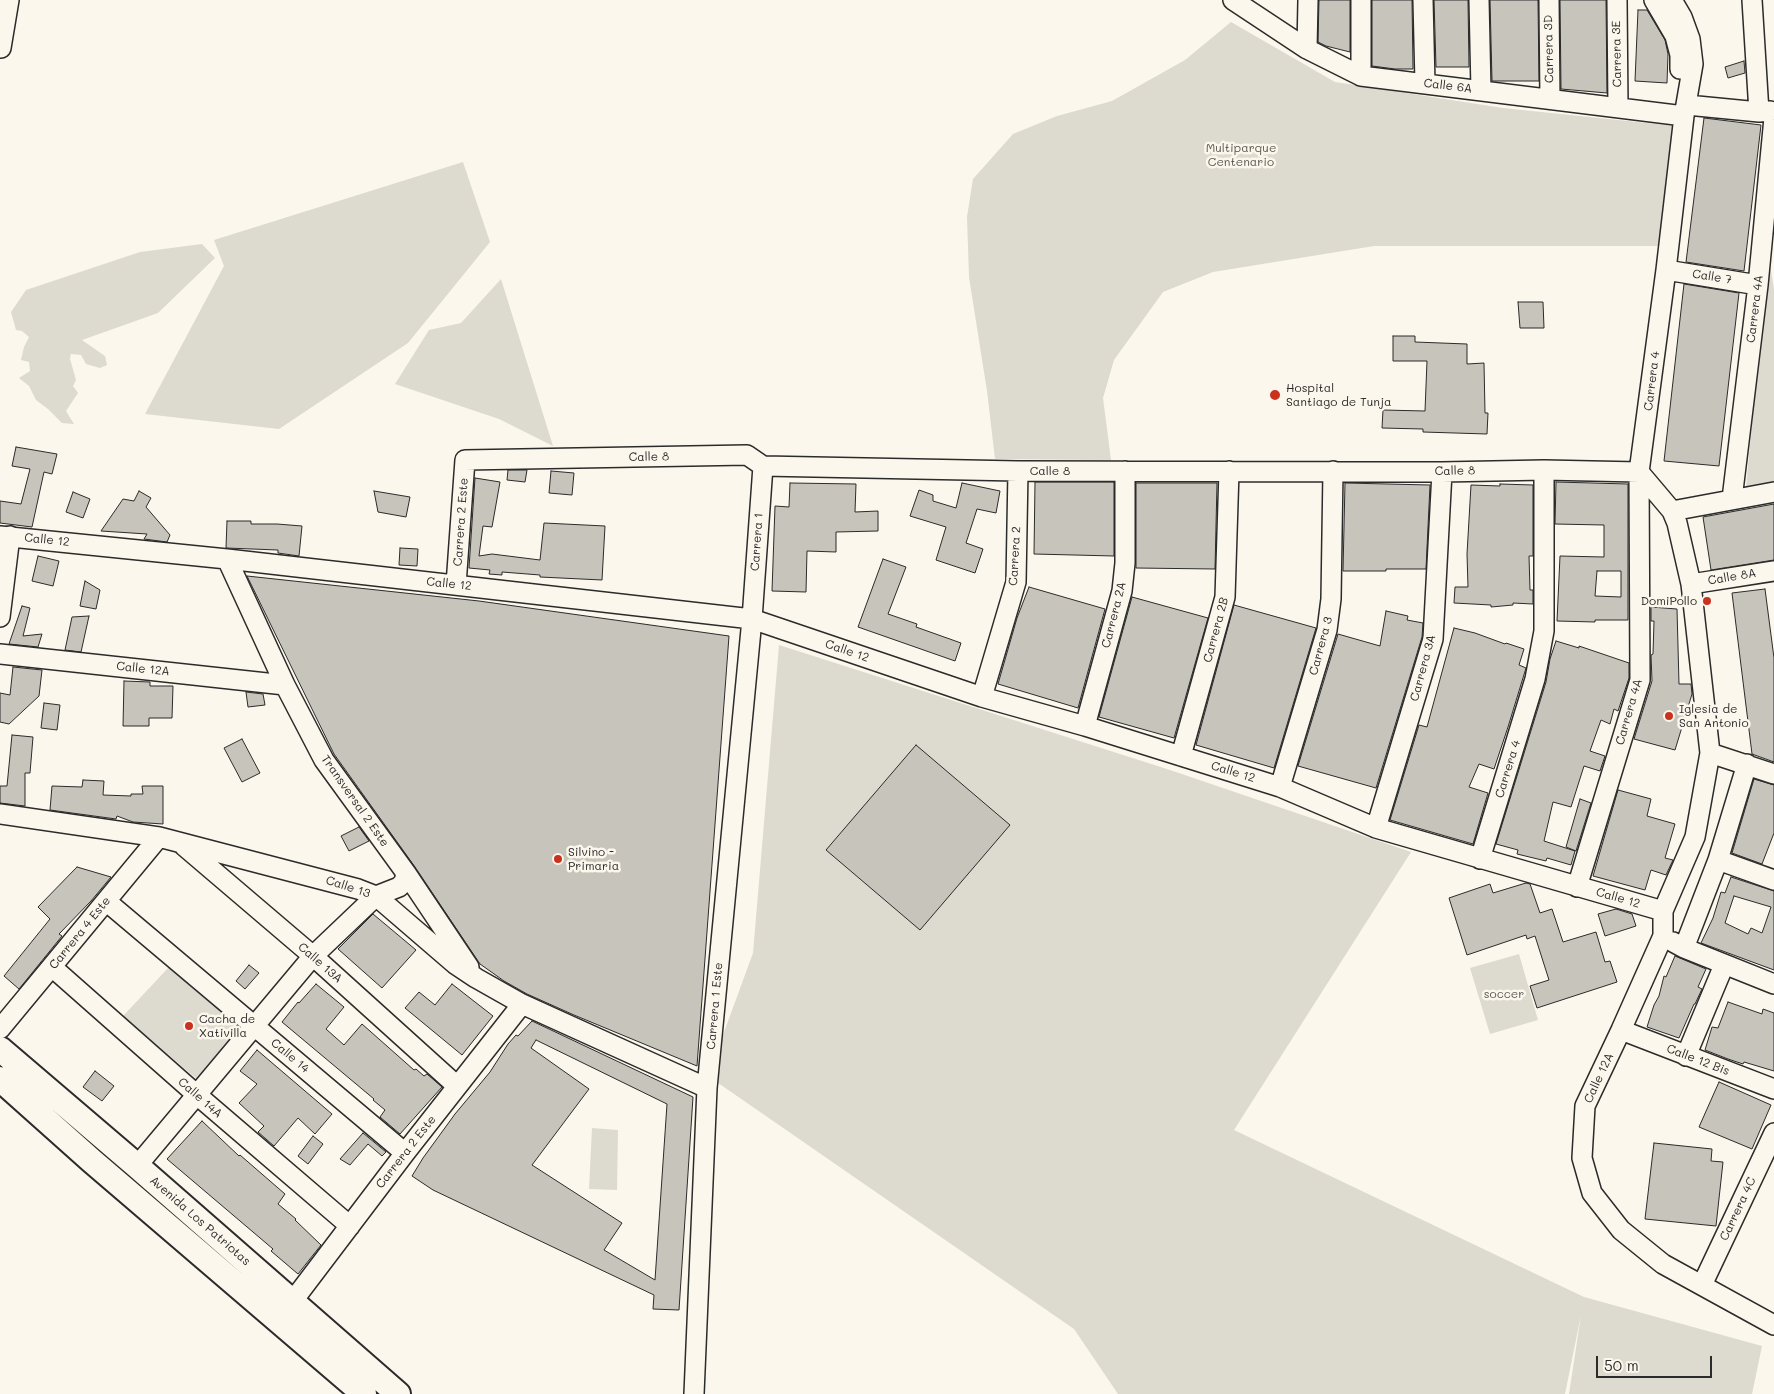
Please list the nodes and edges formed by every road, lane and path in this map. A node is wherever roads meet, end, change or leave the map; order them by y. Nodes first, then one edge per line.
1 (9, 0) edge
2 (1233, 0) edge
3 (1308, 0) edge
4 (1361, 0) edge
5 (1423, 0) edge
6 (1479, 0) edge
7 (1549, 0) edge
8 (1617, 0) edge
9 (1654, 0) edge
10 (1672, 0) edge
11 (1752, 0) edge
12 (1, 48) edge
13 (1307, 49) junction
14 (1361, 76) junction
15 (1425, 83) junction
16 (1481, 90) junction
17 (1550, 99) junction
18 (1618, 107) junction
19 (1683, 112) junction
20 (1769, 114) edge
21 (1766, 208) junction
22 (1774, 255) edge
23 (1666, 270) junction
24 (1758, 285) junction
25 (465, 460) joint
26 (762, 466) junction
27 (1544, 470) junction
28 (1018, 471) junction
29 (1125, 471) junction
30 (1229, 471) junction
31 (1333, 471) junction
32 (1442, 472) junction
33 (1639, 472) junction
34 (1774, 492) edge
35 (1732, 499) junction
36 (1672, 511) junction
37 (5, 536) edge
38 (227, 559) junction
39 (1774, 574) edge
40 (1691, 584) junction
41 (456, 585) junction
42 (0, 617) edge
43 (752, 619) junction
44 (0, 654) edge
45 (285, 685) junction
46 (982, 697) junction
47 (1085, 726) junction
48 (1710, 753) junction
49 (1182, 756) junction
50 (1747, 764) junction
51 (1774, 774) edge
52 (1280, 787) junction
53 (0, 814) edge
54 (1376, 828) junction
55 (159, 837) junction
56 (180, 842) junction
57 (1480, 859) junction
58 (1718, 860) junction
59 (406, 873) junction
60 (1774, 880) edge
61 (1577, 887) junction
62 (376, 896) junction
63 (106, 901) junction
64 (1663, 911) junction
65 (1663, 936) junction
66 (1684, 948) junction
67 (313, 956) junction
68 (1724, 965) junction
69 (52, 967) junction
70 (476, 978) junction
71 (1774, 984) edge
72 (522, 1004) junction
73 (254, 1025) junction
74 (0, 1029) edge
75 (1621, 1030) junction
76 (0, 1049) edge
77 (1686, 1056) junction
78 (0, 1079) edge
79 (458, 1086) junction
80 (707, 1088) junction
81 (1774, 1089) edge
82 (197, 1095) junction
83 (1774, 1133) edge
84 (405, 1153) junction
85 (137, 1166) junction
86 (350, 1226) junction
87 (210, 1230) junction
88 (195, 1249) junction
89 (1702, 1285) junction
90 (292, 1302) junction
91 (1774, 1325) edge
92 (364, 1394) edge
93 (398, 1394) edge
94 (694, 1394) edge

1 - 12 street
2 - 13 street, Calle 6A
3 - 13 street
4 - 14 street
5 - 15 street
6 - 16 street
7 - 17 street, Carrera 3D
8 - 18 street, Carrera 3E
9 - 19 street, Carrera 4
10 - 19 street, Carrera 4
11 - 20 street, Carrera 4A
13 - 14 street, Calle 6A
14 - 15 street, Calle 6A
15 - 16 street, Calle 6A
16 - 17 street, Calle 6A
17 - 18 street, Calle 6A
18 - 19 street, Calle 6A
19 - 20 street, Calle 6A
19 - 23 street, Carrera 4
20 - 21 street, Carrera 4A
21 - 22 street
21 - 24 street, Carrera 4A
23 - 24 street, Calle 7
23 - 33 street, Carrera 4
24 - 35 street, Carrera 4A
25 - 26 street, Calle 8
25 - 41 street, Carrera 2 Este
26 - 28 street, Calle 8
26 - 43 street, Carrera 1
27 - 32 street, Calle 8
27 - 33 street, Calle 8
27 - 57 street, Carrera 4
28 - 29 street, Calle 8
28 - 46 street, Carrera 2
29 - 30 street, Calle 8
29 - 47 street, Carrera 2A
30 - 31 street, Calle 8
30 - 49 street, Carrera 2B
31 - 32 street, Calle 8
31 - 52 street, Carrera 3
32 - 54 street, Carrera 3A
33 - 36 street
33 - 61 street, Carrera 4A
34 - 35 street
35 - 36 street
36 - 40 street
37 - 38 street, Calle 12
37 - 42 street
38 - 41 street, Calle 12
38 - 45 street, Transversal 2 Este
39 - 40 street, Calle 8A
40 - 48 street
41 - 43 street, Calle 12
43 - 46 street, Calle 12
43 - 80 street, Carrera 1 Este
44 - 45 street, Calle 12A
45 - 59 street, Transversal 2 Este
46 - 47 street, Calle 12
47 - 49 street, Calle 12
48 - 50 street
48 - 64 street, Calle 12A
49 - 52 street, Calle 12
50 - 51 street
50 - 58 street
52 - 54 street, Calle 12
53 - 55 street, Calle 13
54 - 57 street, Calle 12
55 - 56 street, Calle 13
55 - 63 street, Carrera 4 Este
56 - 62 street, Calle 13
56 - 67 street, Calle 13A
57 - 61 street, Calle 12
58 - 60 street
58 - 66 street
59 - 62 street
59 - 70 street, Transversal 2 Este
61 - 64 street, Calle 12
62 - 67 street
62 - 70 street, Calle 13
63 - 69 street, Carrera 4 Este
63 - 73 street, Calle 14
64 - 65 street, Calle 12A
65 - 66 street
65 - 75 street, Calle 12A
66 - 68 street
67 - 73 street
67 - 79 street, Calle 13A
68 - 71 street
68 - 77 street
69 - 74 street, Carrera 4 Este
69 - 82 street, Calle 14A
70 - 72 street, Calle 13
72 - 79 street, Carrera 2 Este
72 - 80 street, Calle 13
73 - 82 street
73 - 84 street, Calle 14
75 - 77 street, Calle 12 Bis
75 - 89 street, Calle 12A
76 - 85 main road, Avenida Los Patriotas
77 - 81 street, Calle 12 Bis
78 - 88 main road, Avenida Los Patriotas
79 - 84 street, Carrera 2 Este
80 - 94 street, Carrera 1 Este
82 - 85 street
82 - 86 street, Calle 14A
83 - 89 street, Carrera 4C
84 - 86 street, Carrera 2 Este
85 - 87 main road, Avenida Los Patriotas
86 - 90 street, Carrera 2 Este
87 - 88 main road
87 - 90 main road, Avenida Los Patriotas
88 - 92 main road, Avenida Los Patriotas
89 - 91 street, Calle 12A
90 - 93 main road, Avenida Los Patriotas

